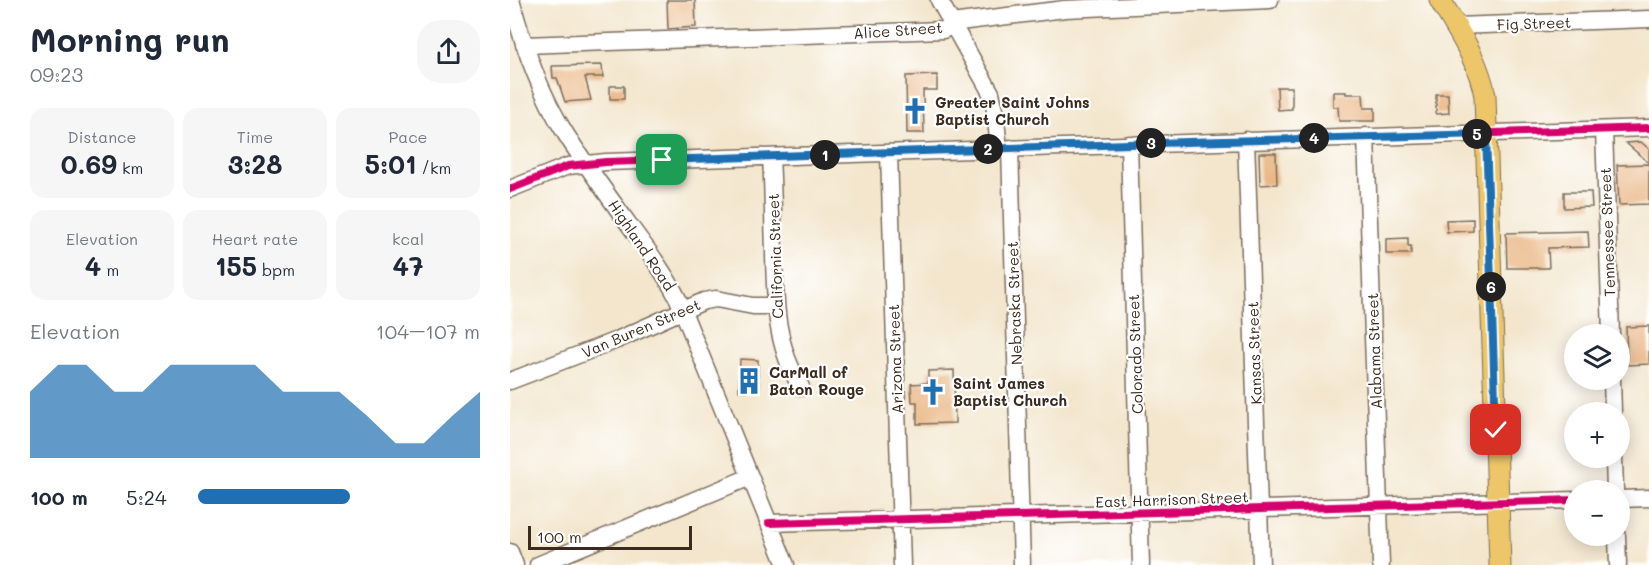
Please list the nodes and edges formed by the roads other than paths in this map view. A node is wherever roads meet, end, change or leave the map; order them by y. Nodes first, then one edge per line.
1 (511, 0) edge
2 (939, 0) edge
3 (1270, 0) edge
4 (1440, 0) edge
5 (1064, 4) edge
6 (1649, 19) edge
7 (953, 25) junction
8 (1455, 26) junction
9 (524, 45) junction
10 (1649, 128) edge
11 (1604, 130) junction
12 (1486, 134) junction
13 (1366, 136) junction
14 (1246, 140) junction
15 (1129, 144) junction
16 (1005, 149) junction
17 (889, 153) junction
18 (771, 157) junction
19 (586, 164) junction
20 (510, 189) edge
21 (776, 306) junction
22 (683, 310) junction
23 (1611, 324) edge
24 (510, 381) edge
25 (801, 387) dead end
26 (750, 477) junction
27 (1649, 498) edge
28 (1630, 499) edge
29 (1564, 500) edge
30 (1498, 501) junction
31 (1379, 505) junction
32 (1259, 509) junction
33 (1140, 513) junction
34 (1021, 517) junction
35 (900, 520) junction
36 (769, 523) junction
37 (1617, 546) edge
38 (510, 552) edge
39 (515, 565) edge
40 (538, 565) edge
41 (786, 565) edge
42 (902, 565) edge
43 (1022, 565) edge
44 (1141, 565) edge
45 (1261, 565) edge
46 (1381, 565) edge
47 (1500, 565) edge
48 (1618, 565) edge

1 - 9 street, Highland Road
2 - 7 street, Nebraska Street
3 - 5 street, Alice Street
4 - 8 main road
5 - 7 street, Alice Street
6 - 8 street, Fig Street
7 - 9 street, Alice Street
7 - 16 street, Nebraska Street
8 - 12 main road
9 - 19 street, Highland Road
10 - 11 street
11 - 12 street
11 - 23 street, Tennessee Street
12 - 13 street
12 - 30 main road
13 - 14 street
13 - 31 street, Alabama Street
14 - 15 street
14 - 32 street, Kansas Street
15 - 16 street
15 - 33 street, Colorado Street
16 - 17 street
16 - 34 street, Nebraska Street
17 - 18 street
17 - 35 street, Arizona Street
18 - 19 street
18 - 21 street, California Street
19 - 20 street
19 - 22 street, Highland Road
21 - 22 street, Van Buren Street
21 - 25 street, California Street
22 - 24 street, Van Buren Street
22 - 26 street, Highland Road
26 - 36 street, Highland Road
26 - 40 street
27 - 28 street
29 - 30 street, East Harrison Street
30 - 31 street, East Harrison Street
30 - 47 main road
31 - 32 street, East Harrison Street
31 - 46 street, Alabama Street
32 - 33 street, East Harrison Street
32 - 45 street, Kansas Street
33 - 34 street, East Harrison Street
33 - 44 street, Colorado Street
34 - 35 street, East Harrison Street
34 - 43 street, Nebraska Street
35 - 36 street, East Harrison Street
35 - 42 street, Arizona Street
36 - 41 street, Highland Road
37 - 48 street
38 - 39 street

